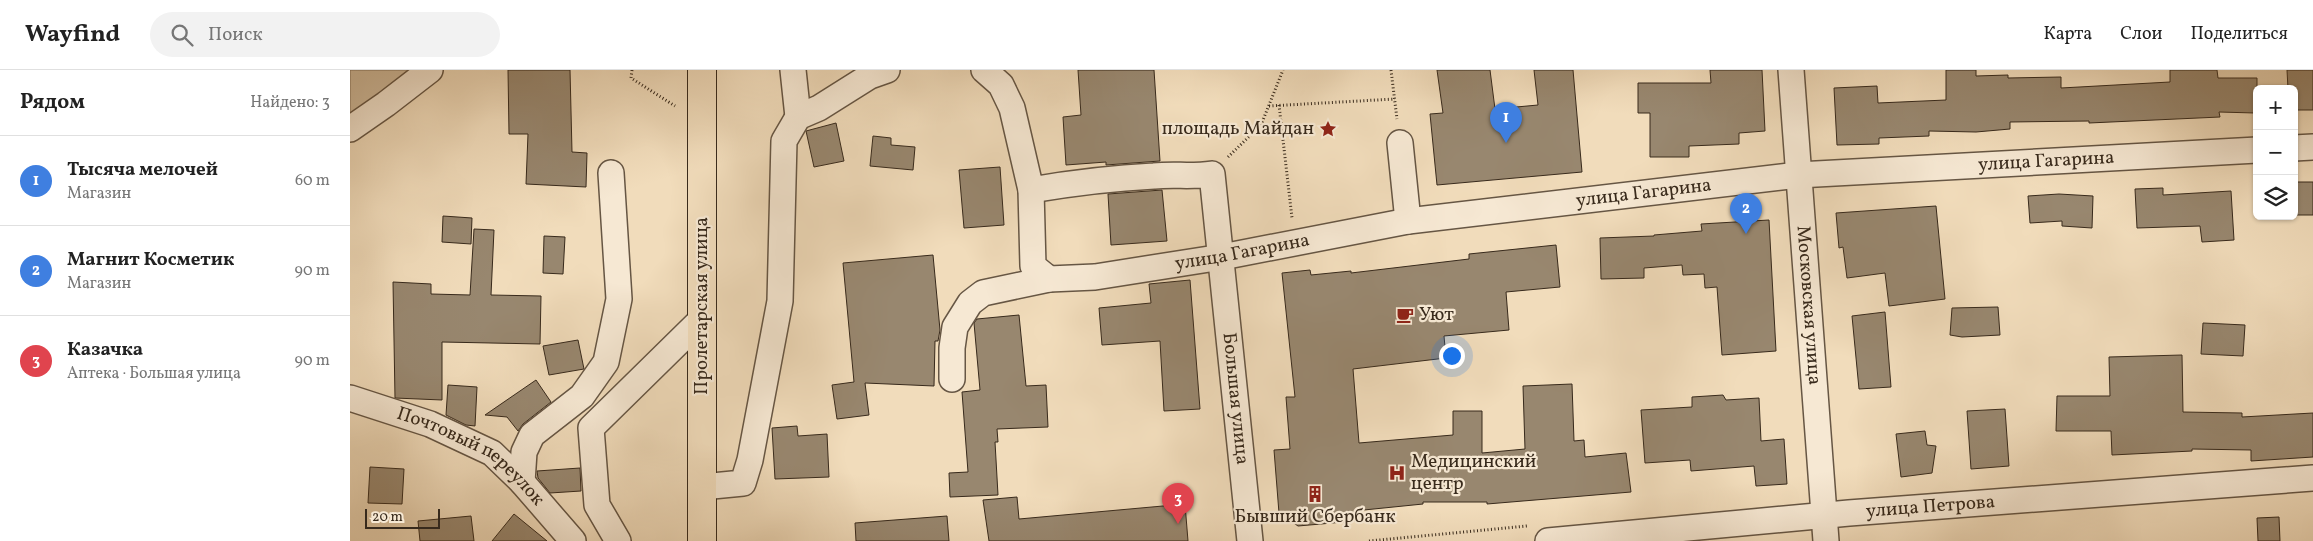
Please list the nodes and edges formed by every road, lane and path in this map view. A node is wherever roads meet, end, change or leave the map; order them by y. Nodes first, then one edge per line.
1 (430, 70) edge
2 (632, 70) edge
3 (702, 70) edge
4 (793, 70) edge
5 (887, 70) edge
6 (984, 70) edge
7 (1283, 70) edge
8 (1391, 70) edge
9 (1791, 70) edge
10 (1395, 99) junction
11 (1279, 105) junction
12 (1269, 106) junction
13 (680, 109) dead end
14 (798, 117) junction
15 (350, 129) edge
16 (1400, 143) joint
17 (2313, 147) edge
18 (2298, 148) edge
19 (2253, 150) edge
20 (611, 173) dead end
21 (1212, 174) junction
22 (1798, 175) junction
23 (1031, 190) junction
24 (1408, 221) junction
25 (1294, 243) junction
26 (1222, 257) junction
27 (1049, 280) junction
28 (702, 318) junction
29 (952, 379) dead end
30 (350, 398) edge
31 (2313, 478) edge
32 (522, 482) junction
33 (702, 486) junction
34 (1824, 515) junction
35 (573, 541) edge
36 (618, 541) edge
37 (702, 541) edge
38 (1250, 541) edge
39 (1548, 541) edge
40 (1826, 541) edge

1 - 15 street
2 - 13 path
3 - 28 main road, Пролетарская улица
4 - 14 street
5 - 14 street
6 - 23 street
7 - 12 path
8 - 10 path
9 - 22 street, Московская улица
10 - 11 path
10 - 16 path
11 - 12 path
11 - 25 path
12 - 21 path
14 - 33 street
16 - 24 street
17 - 18 street
19 - 22 street, улица Гагарина
20 - 32 street
21 - 23 street
21 - 26 street, Большая улица
22 - 24 street, улица Гагарина
22 - 34 street, Московская улица
23 - 27 street
24 - 25 street, улица Гагарина
25 - 26 street, улица Гагарина
26 - 27 street, улица Гагарина
26 - 38 street, Большая улица
27 - 29 street, улица Гагарина
28 - 33 main road, Пролетарская улица
28 - 36 street
30 - 32 street, Почтовый переулок
31 - 34 street, улица Петрова
32 - 35 street, Почтовый переулок
33 - 37 main road, Пролетарская улица
34 - 39 street, улица Петрова
34 - 40 street, Московская улица

